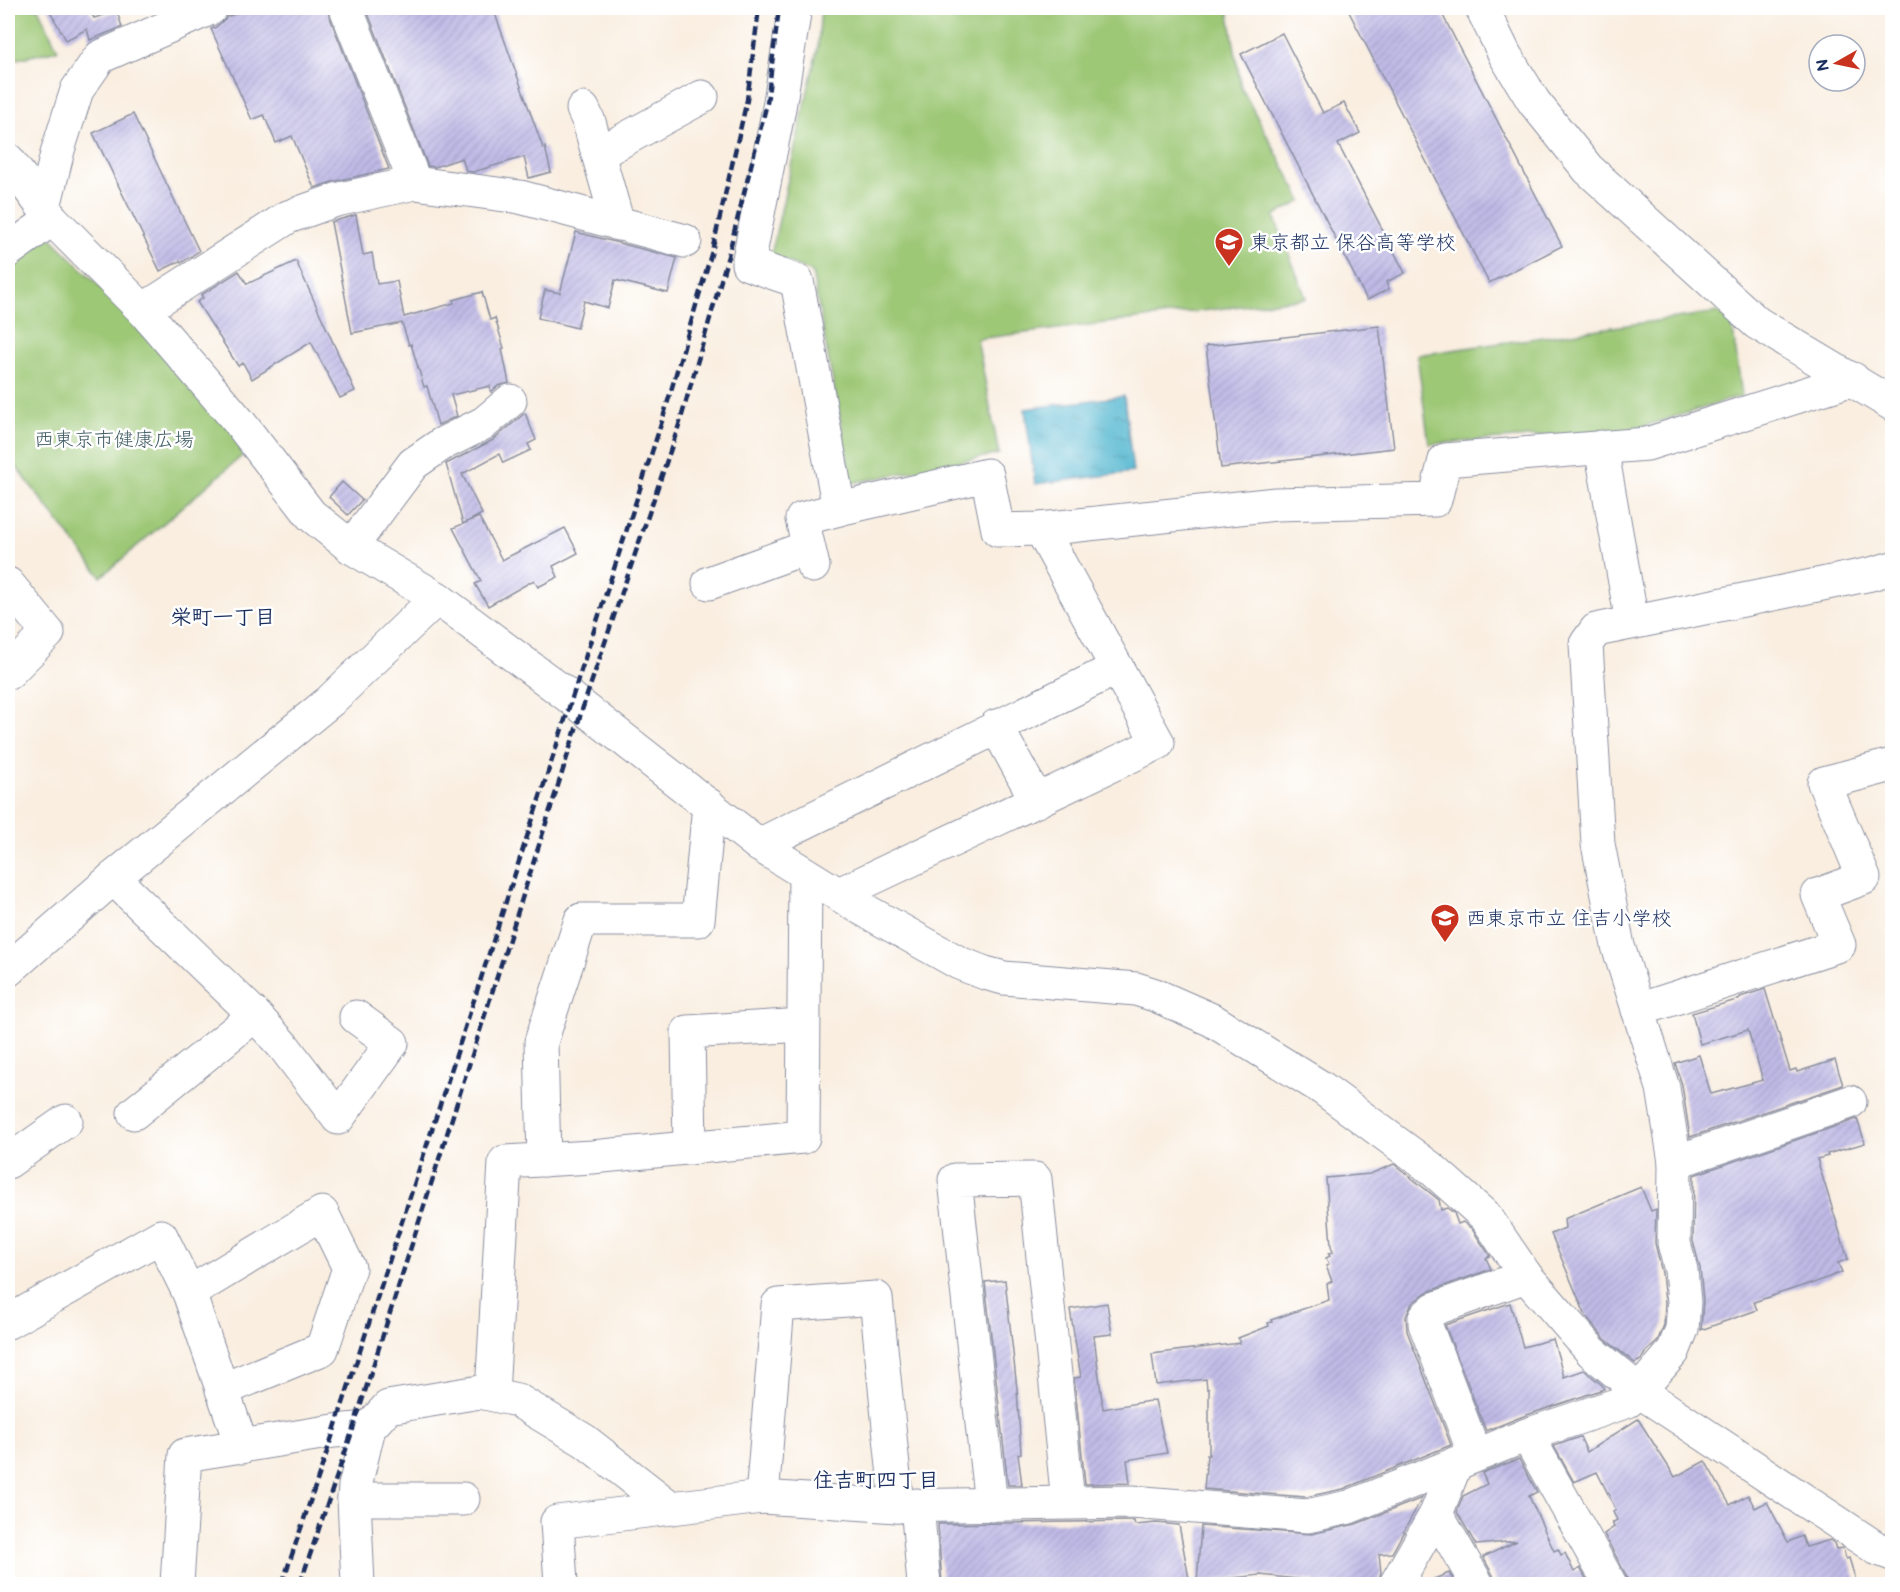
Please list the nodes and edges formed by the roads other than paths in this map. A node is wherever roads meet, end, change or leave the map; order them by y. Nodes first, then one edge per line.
1 (211, 8) edge
2 (346, 8) edge
3 (795, 8) edge
4 (1482, 8) edge
5 (702, 97) dead end
6 (583, 109) dead end
7 (598, 154) junction
8 (8, 160) edge
9 (415, 183) junction
10 (48, 213) junction
11 (618, 224) junction
12 (685, 241) dead end
13 (8, 251) edge
14 (143, 310) junction
15 (1853, 379) junction
16 (510, 401) dead end
17 (1893, 404) edge
18 (1601, 447) junction
19 (839, 509) junction
20 (1041, 528) junction
21 (351, 547) junction
22 (1893, 568) edge
23 (709, 583) dead end
24 (8, 584) edge
25 (436, 598) junction
26 (1632, 622) junction
27 (1117, 668) junction
28 (8, 674) edge
29 (996, 726) junction
30 (1893, 765) edge
31 (1037, 801) junction
32 (709, 805) junction
33 (759, 844) junction
34 (805, 874) junction
35 (113, 878) junction
36 (839, 894) junction
37 (8, 970) edge
38 (1638, 1010) junction
39 (255, 1015) junction
40 (356, 1017) dead end
41 (803, 1025) junction
42 (1850, 1102) dead end
43 (134, 1113) dead end
44 (66, 1121) dead end
45 (690, 1148) junction
46 (544, 1160) junction
47 (8, 1162) edge
48 (1675, 1162) junction
49 (1526, 1276) junction
50 (189, 1293) junction
51 (8, 1322) edge
52 (222, 1390) junction
53 (1640, 1391) junction
54 (492, 1394) junction
55 (369, 1428) junction
56 (1527, 1435) junction
57 (242, 1446) junction
58 (1466, 1459) junction
59 (762, 1497) junction
60 (354, 1499) junction
61 (462, 1499) dead end
62 (1068, 1503) junction
63 (991, 1505) junction
64 (907, 1506) junction
65 (671, 1508) junction
66 (1436, 1514) junction
67 (1893, 1554) edge
68 (177, 1584) edge
69 (358, 1584) edge
70 (561, 1584) edge
71 (924, 1584) edge
72 (1396, 1584) edge
73 (1477, 1584) edge
74 (1610, 1584) edge

1 - 10 street
2 - 9 street
3 - 19 street
4 - 15 street
5 - 7 street
6 - 7 street
7 - 11 street
8 - 10 street
9 - 11 street
9 - 14 street
10 - 13 street
10 - 14 street
11 - 12 street
14 - 21 street
15 - 17 street
15 - 18 street
16 - 21 street
18 - 20 street
18 - 26 street
19 - 20 street
19 - 23 street
20 - 27 street
21 - 25 street
22 - 26 street
24 - 28 street
25 - 32 street
25 - 35 street
26 - 38 street
27 - 29 street
27 - 31 street
29 - 31 street
29 - 33 street
30 - 38 street
31 - 36 street
32 - 33 street
32 - 46 street
33 - 34 street
34 - 36 street
34 - 41 street
35 - 37 street
35 - 39 street
36 - 49 street
38 - 48 street
39 - 40 street
39 - 43 street
41 - 45 street
41 - 45 street
42 - 48 street
44 - 47 street
45 - 46 street
46 - 54 street
48 - 53 street
49 - 53 street
49 - 58 street
50 - 51 street
50 - 52 street
50 - 52 street
52 - 57 street
53 - 56 street
53 - 67 street
54 - 55 street
54 - 65 street
55 - 57 street
55 - 60 street
56 - 58 street
56 - 74 street
57 - 68 street
58 - 62 street
58 - 66 street
59 - 64 street
59 - 64 street
59 - 65 street
60 - 61 street
60 - 69 street
62 - 63 street
62 - 63 street
63 - 64 street
64 - 71 street
65 - 70 street
66 - 72 street
66 - 73 street

